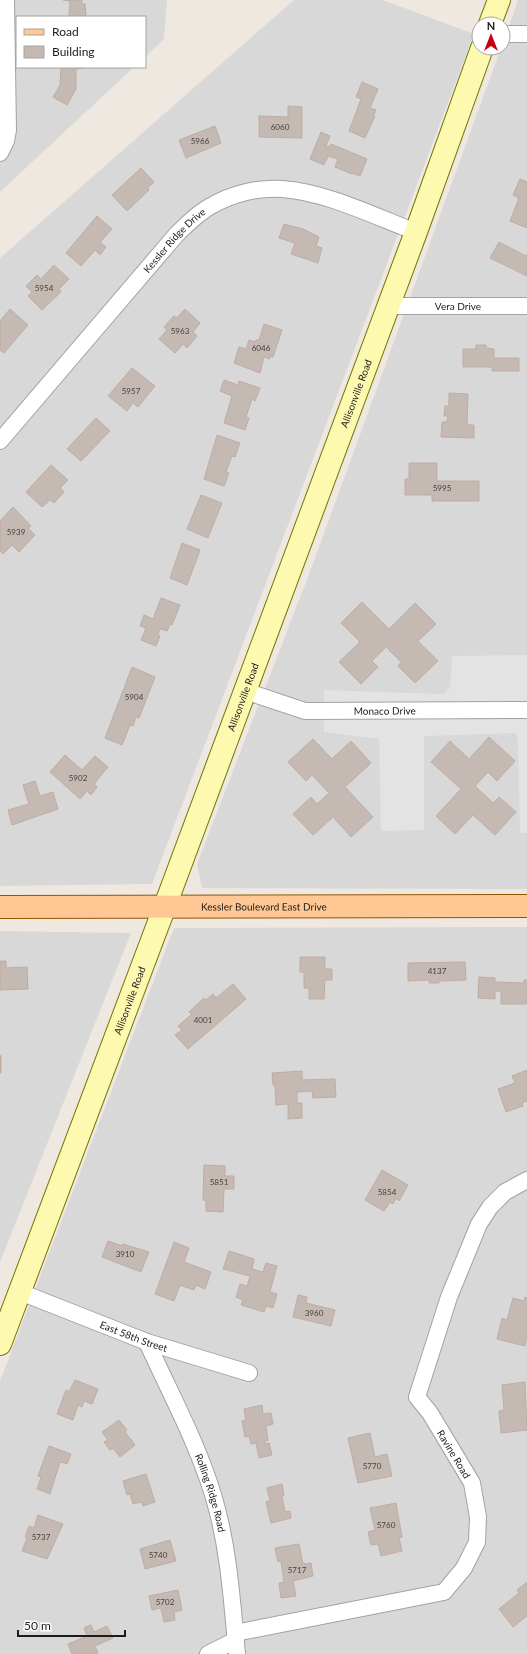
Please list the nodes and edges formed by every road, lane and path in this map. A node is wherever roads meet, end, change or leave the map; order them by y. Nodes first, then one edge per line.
1 (6, 0) edge
2 (499, 0) edge
3 (493, 16) edge
4 (511, 34) edge
5 (527, 34) edge
6 (479, 56) edge
7 (0, 153) edge
8 (416, 232) junction
9 (388, 306) junction
10 (527, 306) edge
11 (0, 440) edge
12 (245, 691) junction
13 (527, 710) edge
14 (166, 906) junction
15 (527, 906) edge
16 (0, 907) edge
17 (527, 1180) edge
18 (20, 1292) junction
19 (147, 1342) junction
20 (0, 1344) edge
21 (249, 1374) dead end
22 (236, 1642) edge
23 (208, 1654) edge

1 - 7 street
2 - 3 main road
4 - 5 street
6 - 8 main road, Allisonville Road
8 - 9 main road, Allisonville Road
8 - 11 street, Kessler Ridge Drive
9 - 10 street, Vera Drive
9 - 12 main road, Allisonville Road
12 - 13 street, Monaco Drive
12 - 14 main road, Allisonville Road
14 - 15 main road, Kessler Boulevard East Drive
14 - 16 main road, Kessler Boulevard East Drive
14 - 18 main road, Allisonville Road
17 - 22 street, Ravine Road
18 - 19 street, East 58th Street
18 - 20 main road, Allisonville Road
19 - 21 street, East 58th Street
19 - 22 street, Rolling Ridge Road
22 - 23 street

